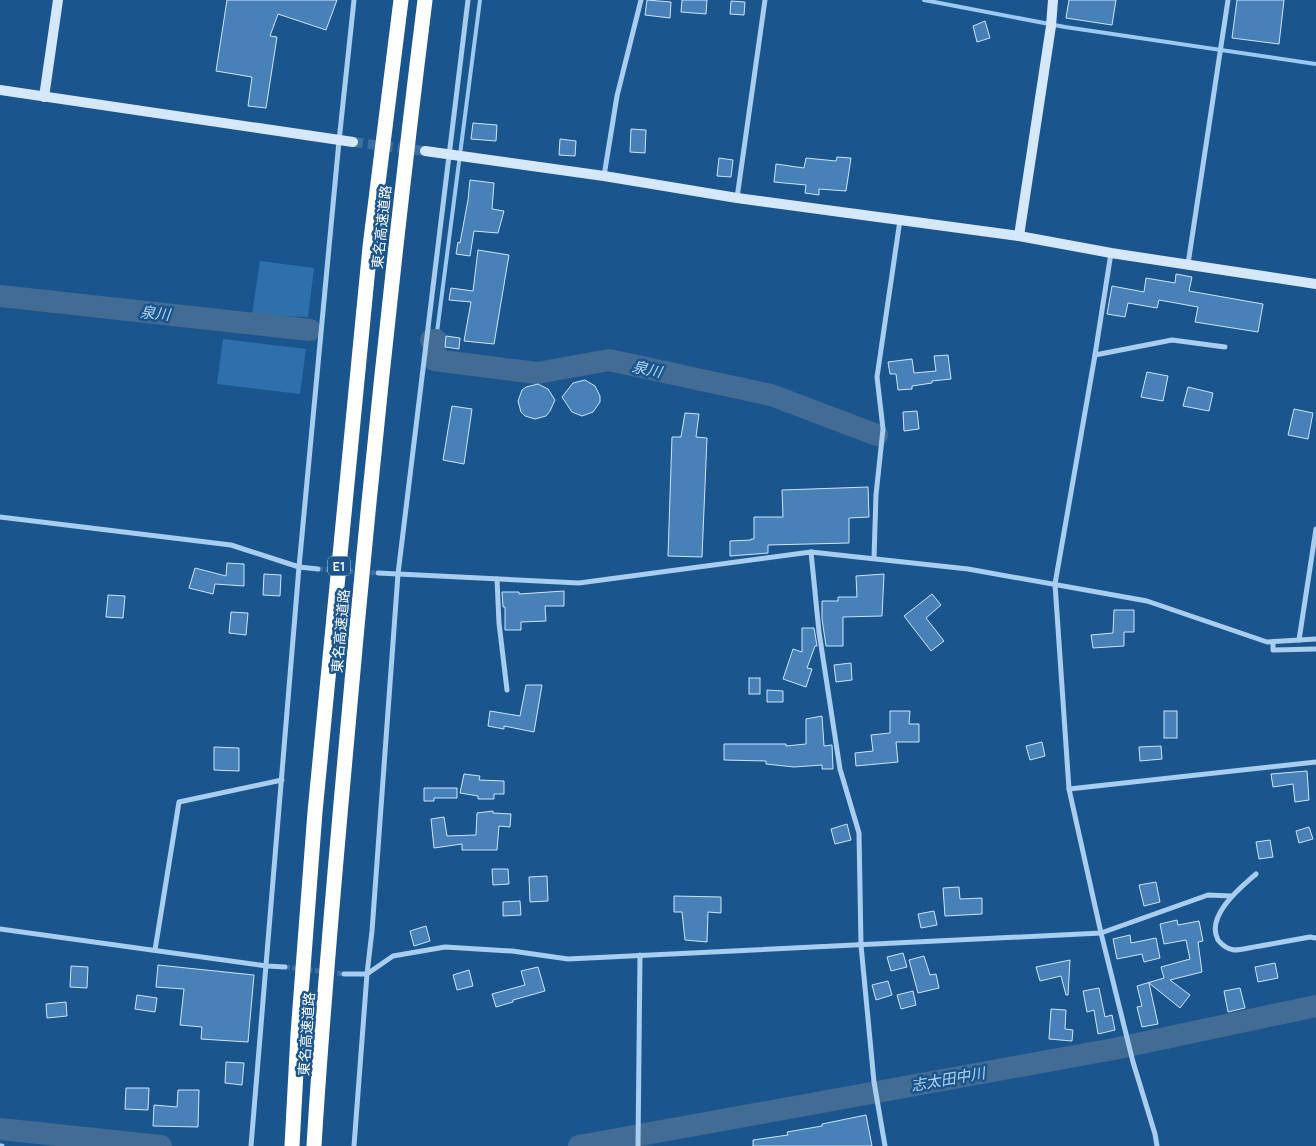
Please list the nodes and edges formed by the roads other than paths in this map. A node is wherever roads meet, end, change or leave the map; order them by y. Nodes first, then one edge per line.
1 (58, 0) edge
2 (354, 0) edge
3 (401, 0) edge
4 (425, 0) edge
5 (468, 0) edge
6 (641, 0) edge
7 (765, 0) edge
8 (1053, 0) edge
9 (1228, 0) edge
10 (0, 90) edge
11 (44, 97) junction
12 (339, 140) junction
13 (353, 142) tunnel mouth
14 (426, 151) tunnel mouth
15 (450, 154) junction
16 (604, 176) junction
17 (737, 198) junction
18 (900, 219) junction
19 (1019, 236) junction
20 (1111, 253) junction
21 (1188, 264) junction
22 (1316, 284) edge
23 (1225, 347) dead end
24 (1096, 355) junction
25 (0, 517) edge
26 (1316, 529) edge
27 (811, 552) junction
28 (874, 558) junction
29 (299, 567) junction
30 (318, 570) tunnel mouth
31 (378, 573) tunnel mouth
32 (398, 574) junction
33 (497, 579) junction
34 (1055, 584) junction
35 (1316, 639) edge
36 (1299, 640) junction
37 (1272, 642) junction
38 (1316, 649) edge
39 (507, 690) dead end
40 (1316, 762) edge
41 (282, 780) junction
42 (1069, 789) junction
43 (1256, 874) dead end
44 (1231, 896) junction
45 (0, 929) edge
46 (1101, 933) junction
47 (1316, 938) edge
48 (860, 945) junction
49 (155, 950) junction
50 (640, 955) junction
51 (267, 966) junction
52 (285, 967) tunnel mouth
53 (344, 974) tunnel mouth
54 (367, 974) junction
55 (292, 1139) edge
56 (315, 1139) edge
57 (251, 1146) edge
58 (354, 1146) edge
59 (638, 1146) edge
60 (885, 1146) edge
61 (1156, 1146) edge

1 - 11 street
2 - 12 street
3 - 55 highway, 東名高速道路 / E1
4 - 56 highway, 東名高速道路 / E1
5 - 15 street
6 - 16 street
7 - 17 street
8 - 19 street
9 - 21 street
10 - 11 street
11 - 12 street
12 - 13 street
12 - 29 street
14 - 15 street
15 - 16 street
15 - 32 street
16 - 17 street
17 - 18 street
18 - 19 street
18 - 28 street
19 - 20 street
20 - 21 street
20 - 24 street
21 - 22 street
23 - 24 street
24 - 34 street
25 - 29 street
26 - 36 street
27 - 28 street
27 - 33 street
27 - 48 street
28 - 34 street
29 - 30 street
29 - 41 street
31 - 32 street
32 - 33 street
32 - 54 street
33 - 39 street
34 - 37 street
34 - 42 street
35 - 36 street
36 - 37 street
37 - 38 street
40 - 42 street
41 - 49 street
41 - 51 street
42 - 46 street
43 - 44 street
44 - 46 street
44 - 47 street
45 - 49 street
46 - 48 street
46 - 61 street
48 - 50 street
48 - 60 street
49 - 51 street
50 - 54 street
50 - 59 street
51 - 52 street
51 - 57 street
53 - 54 street
54 - 58 street

